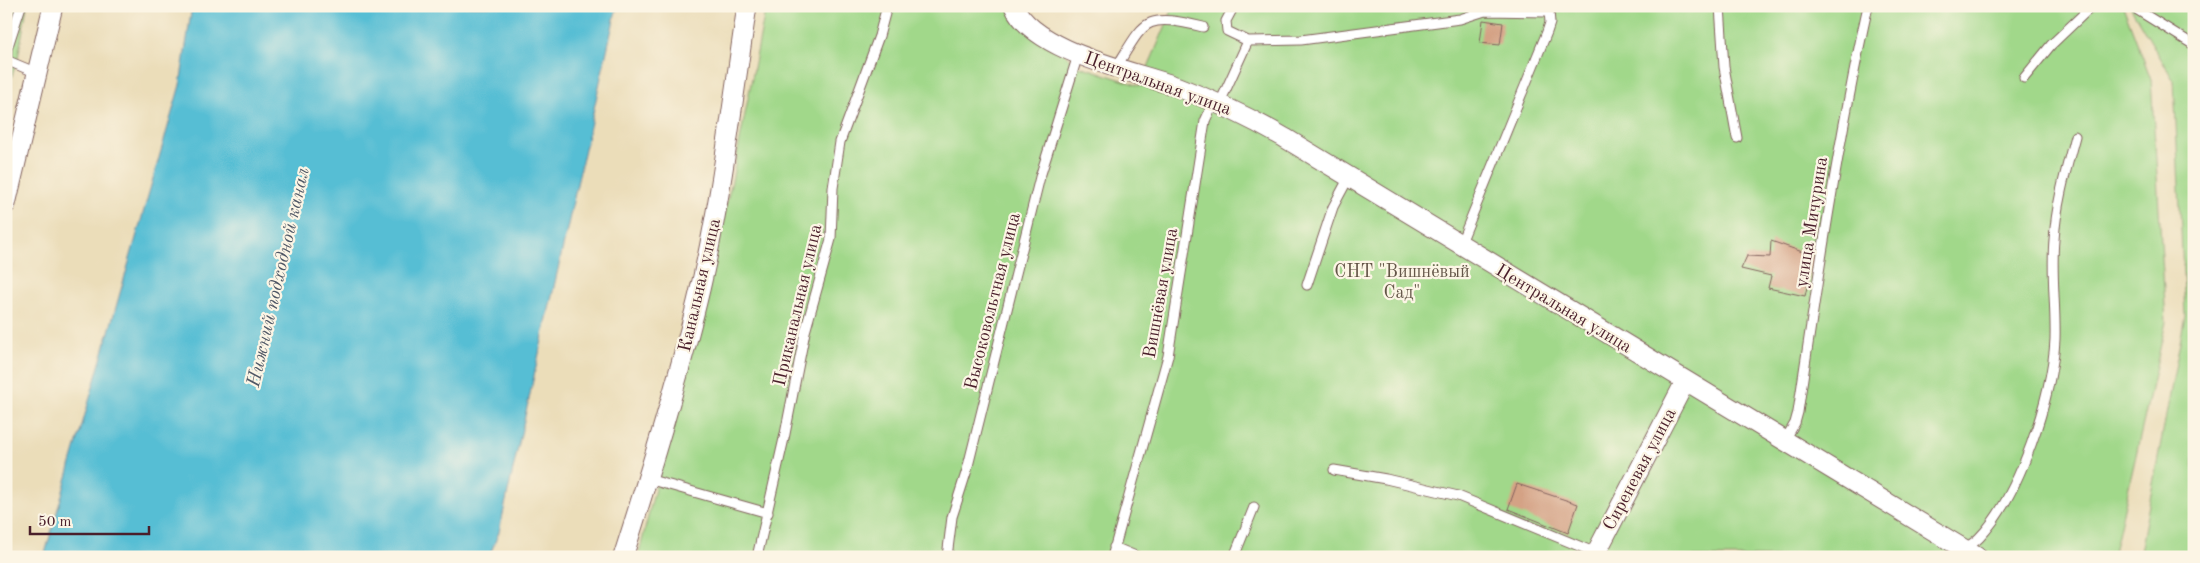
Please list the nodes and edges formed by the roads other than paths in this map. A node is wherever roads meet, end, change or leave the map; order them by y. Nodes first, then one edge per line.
1 (21, 6) edge
2 (53, 6) edge
3 (747, 6) edge
4 (886, 6) edge
5 (1014, 6) edge
6 (1234, 6) edge
7 (1720, 6) edge
8 (1868, 6) edge
9 (2092, 6) edge
10 (2131, 6) edge
11 (1553, 8) edge
12 (1203, 26) dead end
13 (1248, 41) junction
14 (2194, 45) edge
15 (1078, 55) junction
16 (7, 60) edge
17 (1116, 68) junction
18 (37, 72) junction
19 (6, 77) edge
20 (2024, 78) dead end
21 (1217, 103) junction
22 (2075, 136) dead end
23 (1737, 138) dead end
24 (1349, 178) junction
25 (6, 204) edge
26 (1460, 245) junction
27 (1307, 284) dead end
28 (1685, 382) junction
29 (1785, 440) junction
30 (1334, 470) dead end
31 (648, 478) junction
32 (1254, 507) dead end
33 (768, 513) junction
34 (1114, 547) junction
35 (1964, 554) edge
36 (1595, 555) edge
37 (623, 557) edge
38 (757, 557) edge
39 (947, 557) edge
40 (1112, 557) edge
41 (1138, 557) edge
42 (1234, 557) edge

1 - 16 lane
2 - 18 street
3 - 31 street, Канальная улица
4 - 33 lane, Приканальная улица
5 - 15 street, Центральная улица
6 - 13 lane
7 - 23 lane
8 - 29 lane, улица Мичурина
9 - 20 lane
10 - 14 lane
11 - 13 lane
11 - 26 lane
12 - 17 lane
13 - 21 lane, Вишнёвая улица
15 - 17 street, Центральная улица
15 - 39 lane, Высоковольтная улица
16 - 18 lane
16 - 19 lane
17 - 21 street, Центральная улица
18 - 25 street
21 - 24 street, Центральная улица
21 - 34 lane, Вишнёвая улица
22 - 35 lane
24 - 26 street, Центральная улица
24 - 27 lane
26 - 28 street, Центральная улица
28 - 29 street, Центральная улица
28 - 36 street, Сиреневая улица
29 - 35 street, Центральная улица
30 - 36 lane
31 - 33 lane
31 - 37 street, Канальная улица
32 - 42 lane
33 - 38 lane, Приканальная улица
34 - 40 lane, Вишнёвая улица
34 - 41 lane

